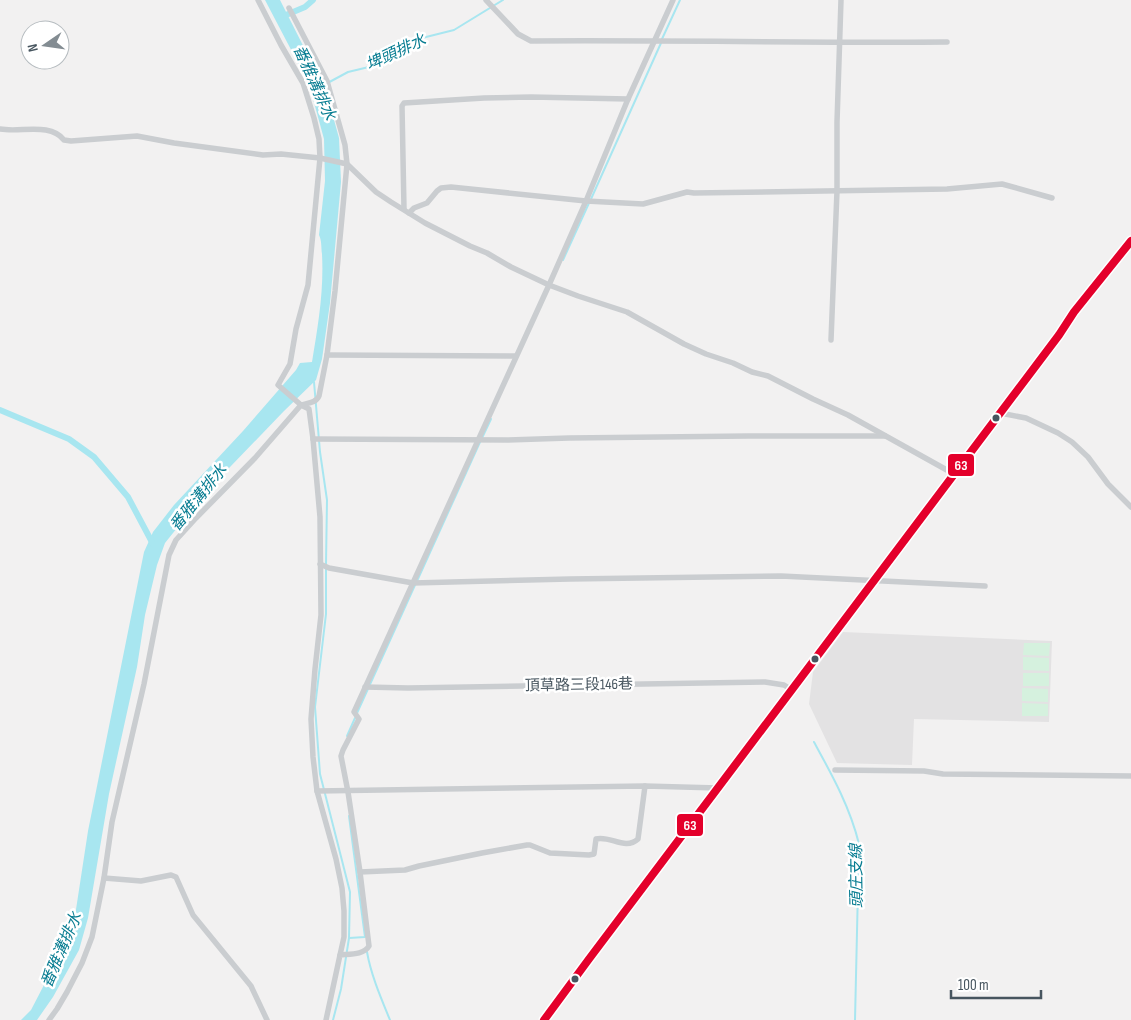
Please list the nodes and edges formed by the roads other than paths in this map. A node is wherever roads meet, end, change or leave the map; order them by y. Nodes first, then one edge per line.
1 (258, 0) edge
2 (486, 0) edge
3 (672, 0) edge
4 (841, 0) edge
5 (289, 8) dead end
6 (655, 40) junction
7 (840, 42) junction
8 (947, 42) dead end
9 (628, 99) junction
10 (0, 129) edge
11 (320, 158) junction
12 (346, 164) junction
13 (837, 191) junction
14 (1052, 198) dead end
15 (586, 201) junction
16 (406, 211) junction
17 (1131, 240) edge
18 (549, 285) junction
19 (831, 340) dead end
20 (327, 355) junction
21 (516, 356) junction
22 (301, 405) junction
23 (1000, 413) junction
24 (887, 436) junction
25 (318, 439) junction
26 (477, 440) junction
27 (954, 474) junction
28 (1131, 507) edge
29 (324, 566) junction
30 (874, 580) junction
31 (413, 583) junction
32 (986, 586) dead end
33 (365, 687) junction
34 (792, 690) junction
35 (835, 770) dead end
36 (1131, 776) edge
37 (646, 786) junction
38 (718, 788) junction
39 (317, 791) junction
40 (348, 792) junction
41 (360, 872) junction
42 (104, 878) junction
43 (340, 955) junction
44 (49, 1020) edge
45 (267, 1020) edge
46 (326, 1020) edge
47 (544, 1020) edge

1 - 11 street
2 - 6 street
3 - 6 street
4 - 7 street
5 - 12 street
6 - 7 street
6 - 9 street
7 - 8 street
7 - 13 street
9 - 15 street
9 - 16 street
10 - 11 street
11 - 12 street
11 - 22 street
12 - 16 street
12 - 20 street
13 - 14 street
13 - 15 street
13 - 19 street
15 - 16 street
15 - 18 street
16 - 18 street
17 - 23 street
18 - 21 street
18 - 24 street
20 - 21 street
20 - 22 street
21 - 26 street
22 - 25 street
22 - 42 street
23 - 27 street
23 - 28 street
24 - 26 street
24 - 27 street
25 - 26 street
25 - 29 street
26 - 31 street
27 - 30 street
29 - 31 street
29 - 39 street
30 - 31 street
30 - 32 street
30 - 34 street
31 - 33 street
33 - 34 street, 頂草路三段146巷
33 - 40 street
34 - 38 street
35 - 36 street
37 - 38 street
37 - 40 street
37 - 41 street
38 - 47 street
39 - 40 street
39 - 43 street
40 - 41 street
41 - 43 street
42 - 44 street
42 - 45 street
43 - 46 street

